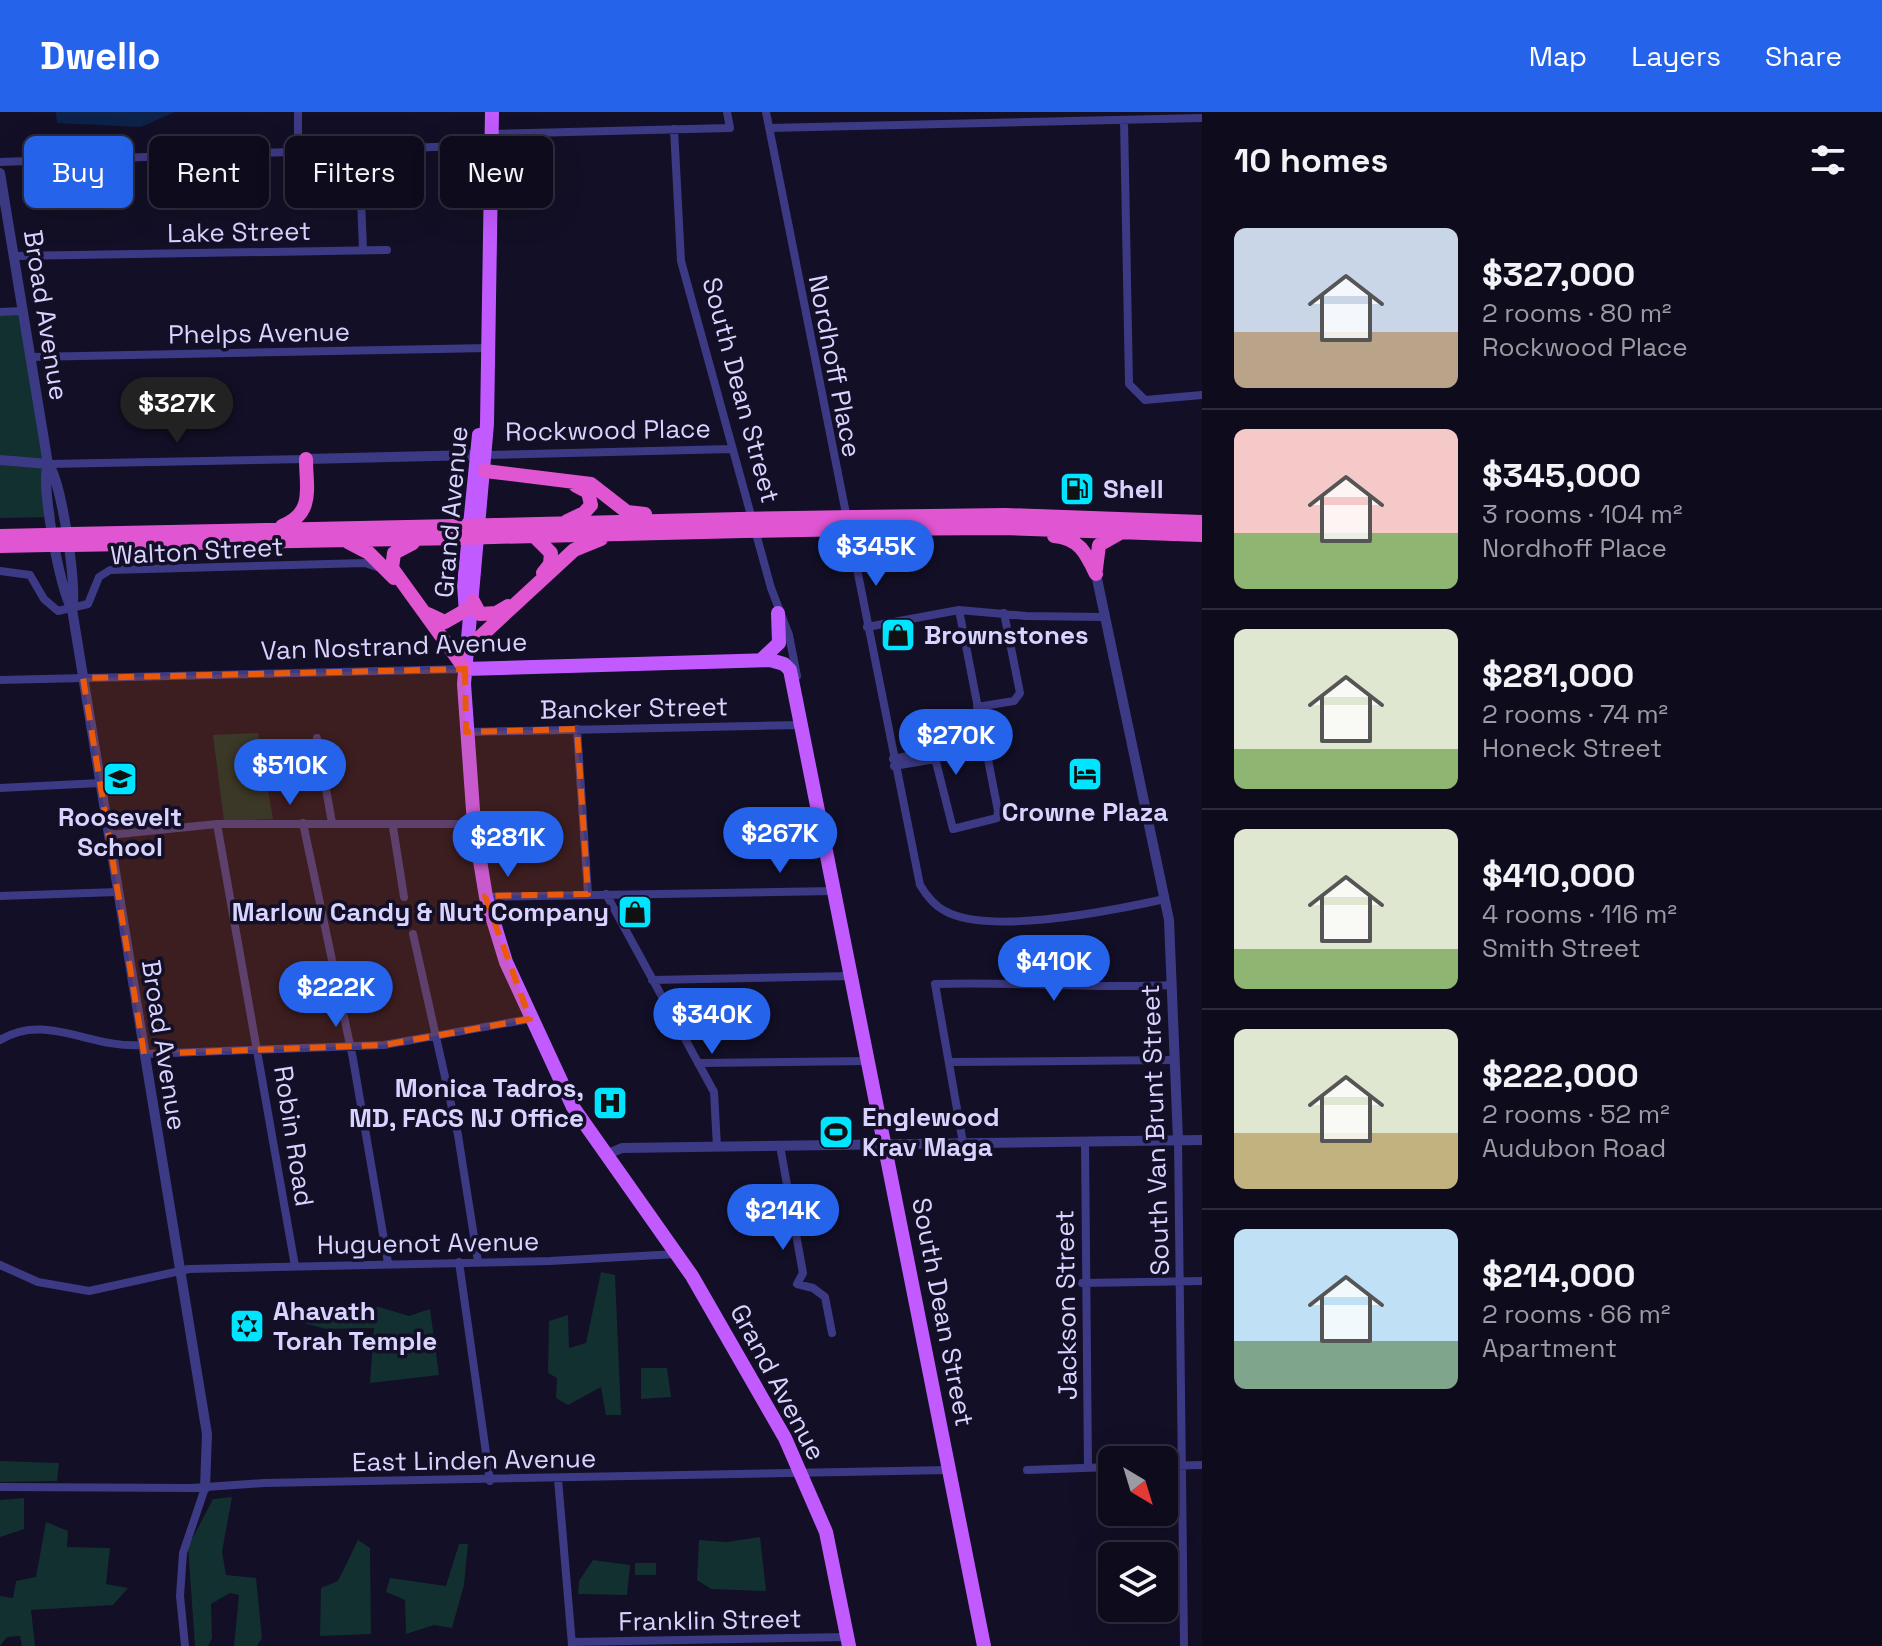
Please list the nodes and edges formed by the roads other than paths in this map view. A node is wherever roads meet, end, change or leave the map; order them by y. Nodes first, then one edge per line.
1 (298, 112) edge
2 (492, 112) edge
3 (727, 112) edge
4 (766, 112) edge
5 (1202, 118) edge
6 (1124, 120) junction
7 (769, 128) junction
8 (674, 129) junction
9 (298, 136) edge
10 (492, 136) edge
11 (547, 136) edge
12 (285, 152) edge
13 (0, 162) edge
14 (0, 173) edge
15 (361, 208) edge
16 (491, 208) edge
17 (801, 237) dead end
18 (789, 238) junction
19 (363, 250) junction
20 (387, 250) dead end
21 (13, 256) junction
22 (21, 311) junction
23 (0, 312) edge
24 (489, 348) junction
25 (30, 357) junction
26 (1202, 395) edge
27 (732, 449) junction
28 (481, 455) junction
29 (306, 459) junction
30 (0, 460) edge
31 (48, 464) junction
32 (485, 471) junction
33 (571, 483) junction
34 (306, 496) junction
35 (1202, 514) edge
36 (1162, 520) junction
37 (688, 521) junction
38 (1202, 522) edge
39 (561, 523) junction
40 (856, 523) junction
41 (742, 525) junction
42 (327, 528) junction
43 (1003, 528) junction
44 (271, 530) junction
45 (495, 531) junction
46 (1124, 531) junction
47 (457, 532) junction
48 (619, 534) junction
49 (1202, 535) edge
50 (0, 536) edge
51 (533, 536) junction
52 (429, 539) junction
53 (47, 540) junction
54 (72, 540) junction
55 (344, 540) junction
56 (0, 546) edge
57 (0, 571) edge
58 (387, 572) junction
59 (1096, 574) junction
60 (401, 583) junction
61 (535, 583) junction
62 (512, 604) junction
63 (72, 609) junction
64 (469, 610) junction
65 (959, 610) junction
66 (425, 611) junction
67 (778, 613) junction
68 (1004, 613) junction
69 (1105, 617) junction
70 (867, 627) junction
71 (467, 649) junction
72 (760, 660) junction
73 (787, 666) joint
74 (465, 669) junction
75 (83, 678) junction
76 (0, 680) edge
77 (798, 705) junction
78 (977, 707) junction
79 (802, 725) junction
80 (980, 725) junction
81 (577, 729) junction
82 (466, 732) junction
83 (317, 738) dead end
84 (934, 755) junction
85 (893, 763) junction
86 (100, 783) junction
87 (0, 788) edge
88 (303, 823) junction
89 (332, 823) junction
90 (217, 824) junction
91 (474, 824) junction
92 (393, 827) junction
93 (109, 835) junction
94 (835, 890) junction
95 (117, 892) junction
96 (588, 894) junction
97 (606, 894) junction
98 (0, 896) edge
99 (404, 897) dead end
100 (486, 897) junction
101 (1165, 899) junction
102 (413, 934) dead end
103 (852, 976) junction
104 (652, 980) junction
105 (1172, 985) junction
106 (530, 1019) junction
107 (436, 1039) junction
108 (0, 1040) edge
109 (350, 1045) junction
110 (143, 1049) junction
111 (259, 1050) junction
112 (1175, 1060) junction
113 (869, 1061) junction
114 (949, 1062) junction
115 (698, 1063) junction
116 (1178, 1140) junction
117 (1202, 1140) edge
118 (1085, 1142) junction
119 (958, 1143) junction
120 (886, 1145) junction
121 (780, 1146) junction
122 (717, 1147) junction
123 (605, 1155) junction
124 (677, 1254) junction
125 (459, 1262) junction
126 (478, 1262) junction
127 (388, 1263) junction
128 (0, 1265) edge
129 (295, 1266) junction
130 (179, 1271) junction
131 (1202, 1281) edge
132 (1181, 1282) junction
133 (1084, 1283) junction
134 (832, 1333) dead end
135 (1178, 1465) edge
136 (1182, 1465) junction
137 (1202, 1465) edge
138 (1088, 1468) junction
139 (1098, 1468) edge
140 (949, 1470) junction
141 (1027, 1470) dead end
142 (802, 1474) junction
143 (558, 1479) junction
144 (490, 1481) junction
145 (0, 1487) edge
146 (205, 1488) junction
147 (848, 1641) edge
148 (572, 1644) edge
149 (185, 1646) edge
150 (984, 1646) edge
151 (1184, 1646) edge

1 - 9 street
2 - 10 main road, Grand Avenue
3 - 8 street
4 - 7 street, Nordhoff Place
5 - 6 street
6 - 7 street
6 - 26 street
7 - 18 street, Nordhoff Place
8 - 11 street
8 - 27 street, South Dean Street
12 - 13 street
14 - 21 street, Broad Avenue
15 - 19 street
16 - 24 main road, Grand Avenue
17 - 18 street
18 - 70 street, Nordhoff Place
19 - 20 street, Lake Street
19 - 21 street, Lake Street
21 - 22 street, Broad Avenue
22 - 23 street
22 - 25 street, Broad Avenue
24 - 25 street, Phelps Avenue
24 - 28 main road, Grand Avenue
25 - 31 street, Broad Avenue
27 - 28 street, Rockwood Place
27 - 67 street, South Dean Street
28 - 29 street, Rockwood Place
28 - 32 main road, Grand Avenue
28 - 64 main road, Grand Avenue
29 - 31 street, Rockwood Place
29 - 34 highway
30 - 31 street, Rockwood Place
31 - 63 street, Broad Avenue
32 - 33 highway
32 - 64 main road, Grand Avenue
33 - 37 highway
33 - 39 highway
34 - 42 highway
34 - 44 highway
35 - 36 highway
36 - 38 highway
36 - 40 highway
37 - 39 highway
37 - 41 highway
39 - 45 highway
40 - 41 highway, bridge
40 - 43 highway
41 - 48 highway
42 - 44 highway
42 - 47 highway
43 - 46 highway
43 - 59 highway
44 - 54 highway
45 - 47 highway, bridge
45 - 51 highway
46 - 49 highway
46 - 59 highway
47 - 52 highway
48 - 51 highway
48 - 61 highway
50 - 53 highway
51 - 61 highway
52 - 55 highway
52 - 60 highway
53 - 54 highway, bridge
53 - 56 highway
54 - 55 highway
55 - 58 highway
57 - 63 street
58 - 60 highway
58 - 63 street, Walton Street
59 - 69 street, South Van Brunt Street
60 - 66 highway
61 - 62 highway
62 - 64 highway
62 - 71 highway
63 - 75 street, Broad Avenue
64 - 66 highway
64 - 71 main road, Grand Avenue
65 - 68 street
65 - 70 street
65 - 78 street
66 - 74 highway
67 - 72 main road
67 - 77 street, South Dean Street
68 - 69 street
68 - 78 street
69 - 101 street, South Van Brunt Street
70 - 85 street, Nordhoff Place
71 - 74 main road, Grand Avenue
72 - 73 main road, Van Nostrand Avenue
72 - 74 main road, Van Nostrand Avenue
73 - 77 main road, South Dean Street
74 - 75 street, Van Nostrand Avenue
74 - 82 main road, Grand Avenue
75 - 76 street, Van Nostrand Avenue
75 - 86 street, Broad Avenue
77 - 79 main road, South Dean Street
78 - 80 street
79 - 81 street, Bancker Street
79 - 94 main road, South Dean Street
80 - 84 street
80 - 84 street
81 - 82 street, Bancker Street
81 - 96 street
82 - 91 main road, Grand Avenue
83 - 89 street
84 - 85 street
85 - 101 street, Nordhoff Place
86 - 87 street
86 - 93 street, Broad Avenue
88 - 89 street
88 - 90 street
88 - 109 street
89 - 92 street
90 - 93 street
90 - 111 street, Robin Road
91 - 92 street
91 - 100 main road, Grand Avenue
92 - 99 street
93 - 95 street, Broad Avenue
94 - 97 street
94 - 103 main road, South Dean Street
95 - 98 street
95 - 110 street, Broad Avenue
96 - 97 street
96 - 100 street
97 - 104 street
100 - 106 main road, Grand Avenue
101 - 105 street, South Van Brunt Street
102 - 107 street
103 - 104 street
103 - 113 main road, South Dean Street
104 - 115 street
105 - 112 street, South Van Brunt Street
105 - 114 street
106 - 107 street
106 - 123 main road, Grand Avenue
107 - 109 street
107 - 126 street
108 - 110 street
109 - 111 street
109 - 127 street
110 - 111 street
110 - 130 street, Broad Avenue
111 - 129 street, Robin Road
112 - 114 street
112 - 116 street, South Van Brunt Street
113 - 115 street
113 - 120 main road, South Dean Street
114 - 119 street
115 - 122 street
116 - 117 street
116 - 118 street
116 - 132 street, South Van Brunt Street
118 - 119 street
118 - 133 street, Jackson Street
119 - 120 street
120 - 121 street
120 - 140 main road, South Dean Street
121 - 122 street
121 - 134 street
122 - 123 street
123 - 124 main road, Grand Avenue
124 - 126 street, Huguenot Avenue
124 - 142 main road, Grand Avenue
125 - 126 street, Huguenot Avenue
125 - 127 street, Huguenot Avenue
125 - 144 street
127 - 129 street, Huguenot Avenue
128 - 130 street, Huguenot Avenue
129 - 130 street, Huguenot Avenue
130 - 146 street, Broad Avenue
131 - 132 street
132 - 133 street
132 - 136 street, South Van Brunt Street
133 - 138 street, Jackson Street
135 - 136 street
136 - 137 street
136 - 151 street, South Van Brunt Street
138 - 139 street
138 - 141 street
140 - 142 street, East Linden Avenue
140 - 150 main road, South Dean Street
142 - 143 street, East Linden Avenue
142 - 147 main road, Grand Avenue
143 - 144 street, East Linden Avenue
143 - 148 street
144 - 146 street, East Linden Avenue
145 - 146 street, East Linden Avenue
146 - 149 street
147 - 148 street, Franklin Street

